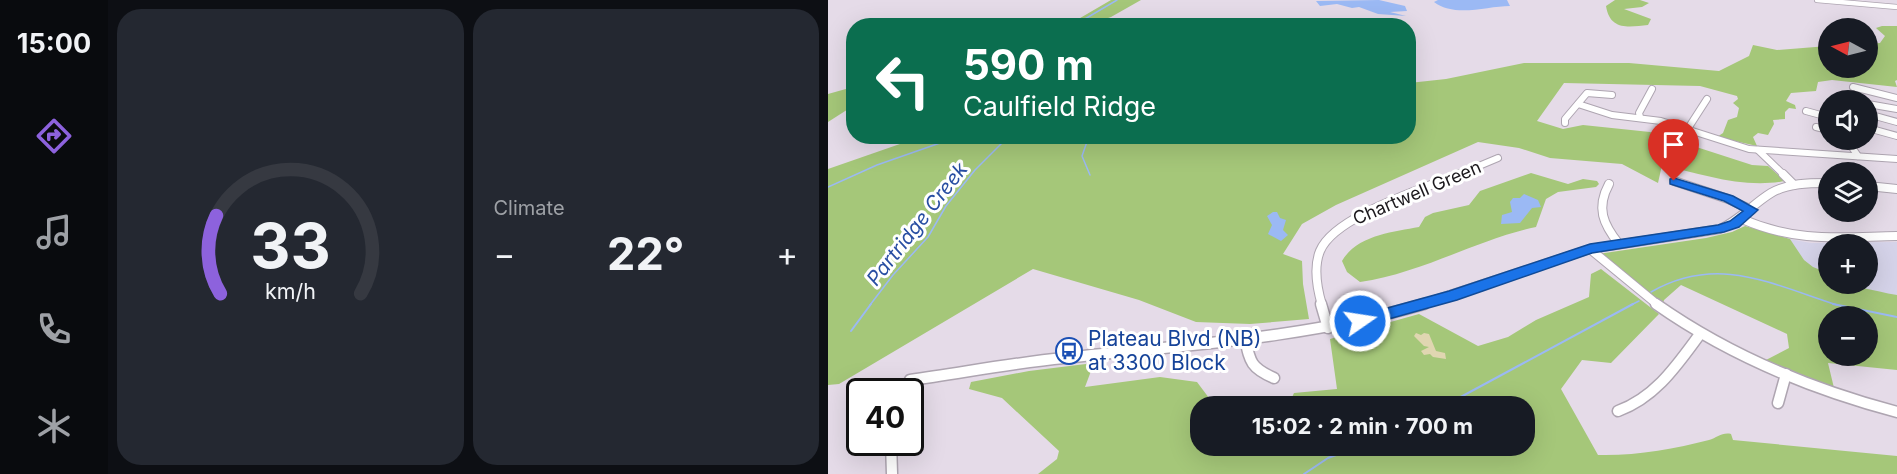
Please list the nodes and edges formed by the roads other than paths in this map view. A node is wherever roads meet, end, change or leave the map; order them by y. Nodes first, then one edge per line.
1 (1817, 0) edge
2 (1897, 7) edge
3 (1853, 87) dead end
4 (1652, 89) dead end
5 (1612, 94) dead end
6 (1897, 98) edge
7 (1707, 99) dead end
8 (1578, 104) junction
9 (1878, 106) edge
10 (1897, 109) edge
11 (1806, 111) dead end
12 (1818, 114) edge
13 (1640, 117) junction
14 (1878, 117) edge
15 (1897, 122) edge
16 (1565, 123) dead end
17 (1687, 130) junction
18 (1878, 131) edge
19 (1897, 136) edge
20 (1761, 150) junction
21 (1854, 150) edge
22 (1858, 156) junction
23 (1498, 158) dead end
24 (1897, 159) edge
25 (1674, 181) dead end
26 (1609, 184) dead end
27 (1818, 184) edge
28 (1797, 185) junction
29 (1878, 187) edge
30 (1897, 189) edge
31 (1752, 210) junction
32 (1742, 219) junction
33 (1897, 236) edge
34 (1619, 244) junction
35 (1590, 249) junction
36 (1328, 328) junction
37 (1700, 334) junction
38 (1245, 339) junction
39 (1786, 374) junction
40 (924, 378) edge
41 (1274, 378) dead end
42 (1778, 403) dead end
43 (1618, 411) dead end
44 (1897, 412) edge
45 (891, 456) edge
46 (892, 474) edge

1 - 2 street
3 - 6 street
4 - 13 street
5 - 8 street
7 - 17 street
8 - 13 street
8 - 16 street
9 - 10 street
11 - 12 street
13 - 17 street
14 - 15 street
17 - 20 street
18 - 19 street
20 - 22 street
20 - 28 street
21 - 22 street
22 - 24 street
23 - 36 street, Chartwell Green
25 - 31 street
26 - 34 street
27 - 28 street
28 - 31 street
29 - 30 street
31 - 32 street
32 - 33 street
32 - 34 street
34 - 35 street
35 - 36 street
35 - 37 street
36 - 38 street
37 - 39 street
37 - 43 street
38 - 40 street
38 - 41 street
39 - 42 street
39 - 44 street
45 - 46 street

